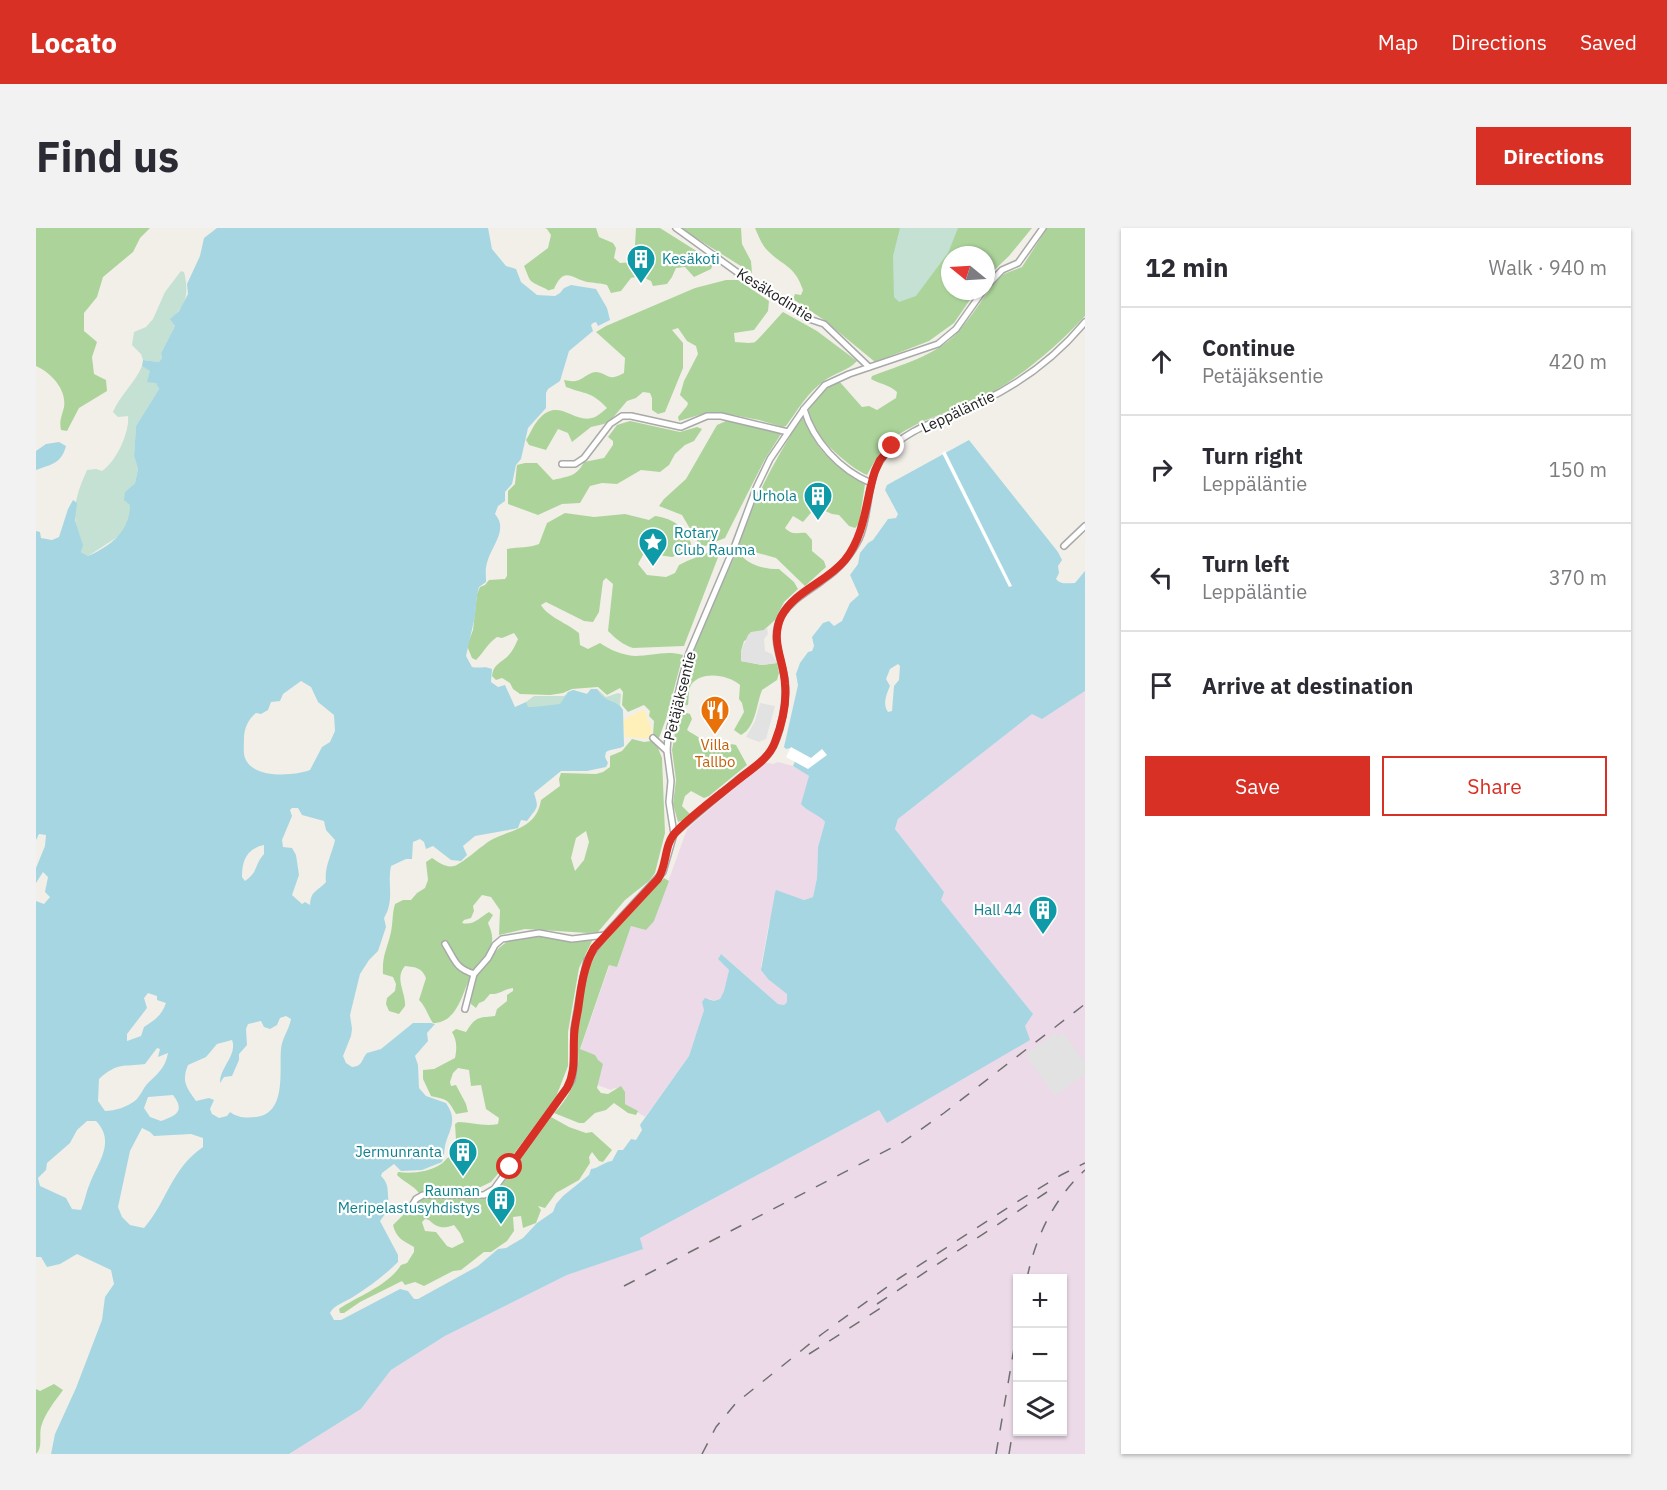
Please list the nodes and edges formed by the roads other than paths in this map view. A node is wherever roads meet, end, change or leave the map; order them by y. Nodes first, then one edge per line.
1 (675, 228) edge
2 (1043, 228) edge
3 (995, 277) edge
4 (977, 300) edge
5 (1085, 322) edge
6 (868, 367) junction
7 (804, 410) junction
8 (788, 432) junction
9 (562, 464) dead end
10 (871, 483) junction
11 (1085, 526) edge
12 (1064, 546) dead end
13 (653, 738) dead end
14 (667, 751) junction
15 (674, 834) junction
16 (605, 935) junction
17 (445, 944) dead end
18 (474, 974) junction
19 (465, 1009) dead end
20 (410, 1209) dead end

1 - 6 street, Kesäkodintie
2 - 3 street
4 - 6 street, Petäjäksentie
5 - 10 street, Leppäläntie
6 - 7 street, Petäjäksentie
7 - 8 street, Petäjäksentie
7 - 10 street
8 - 9 street
8 - 14 street, Petäjäksentie
10 - 15 street, Leppäläntie
11 - 12 street
13 - 14 street
14 - 15 street, Petäjäksentie
15 - 16 street, Petäjäksentie
16 - 18 street
16 - 20 street, Petäjäksentie
17 - 18 street
18 - 19 street

